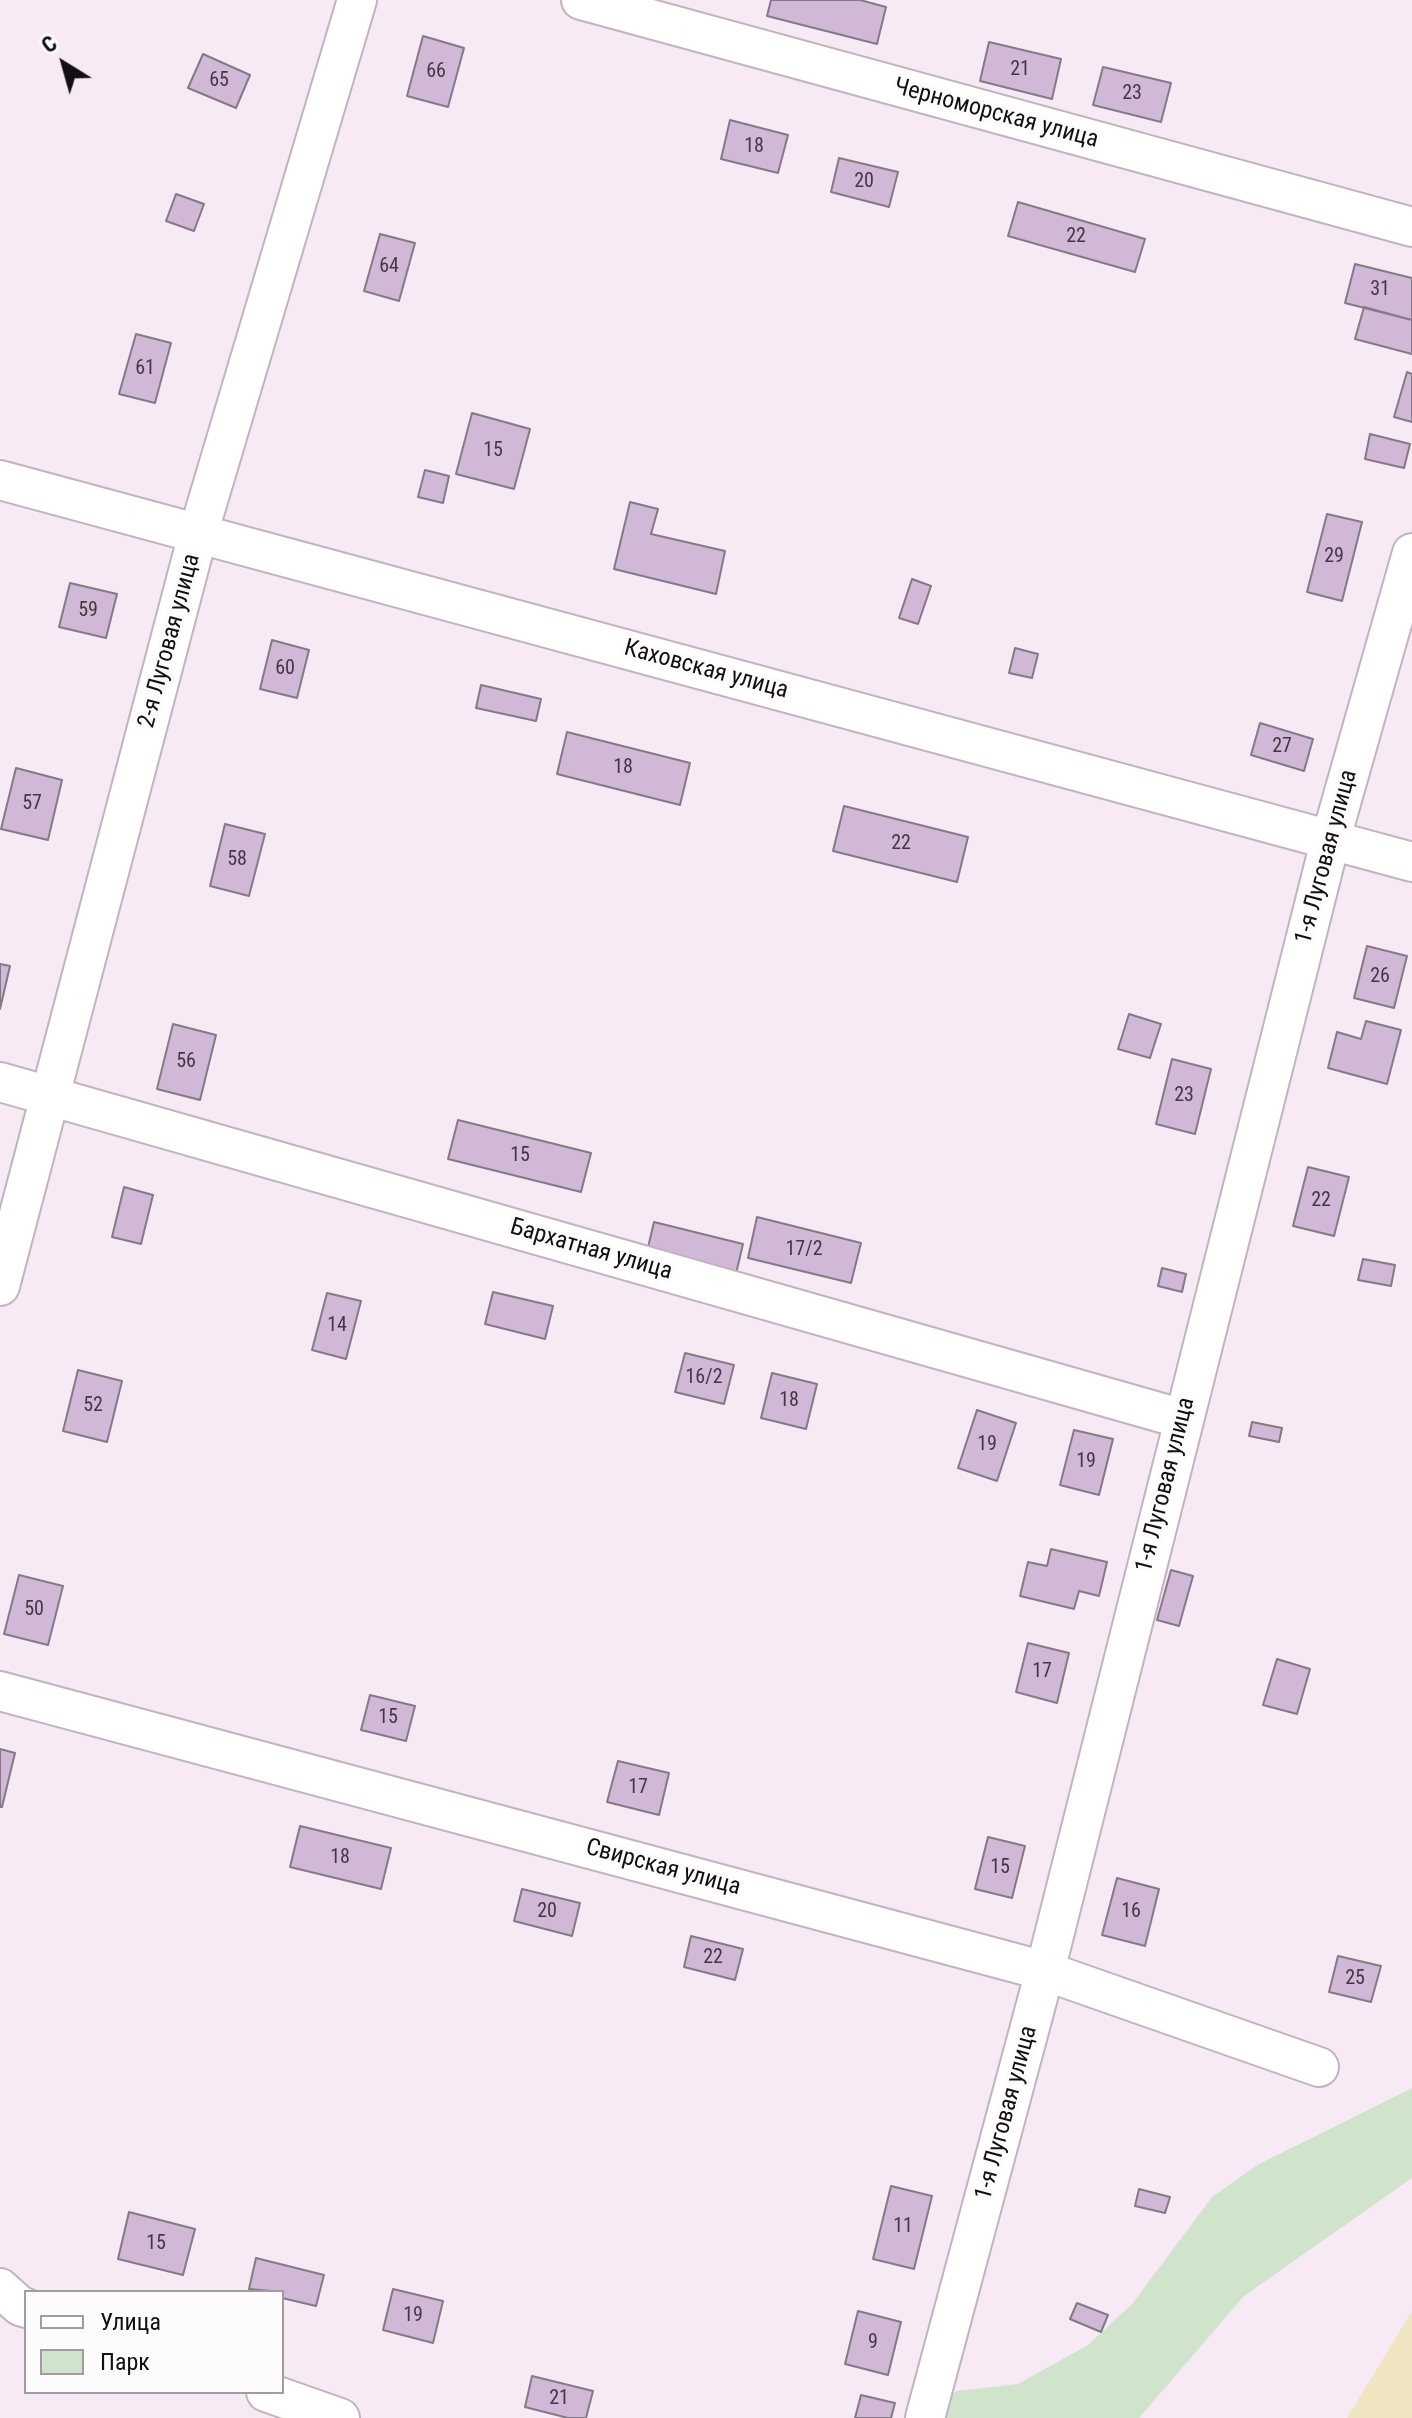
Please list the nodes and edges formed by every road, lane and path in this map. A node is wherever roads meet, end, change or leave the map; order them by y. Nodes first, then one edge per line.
1 (357, 0) edge
2 (581, 0) edge
3 (1412, 227) edge
4 (0, 480) edge
5 (198, 534) junction
6 (1412, 553) edge
7 (1331, 838) junction
8 (1412, 862) edge
9 (0, 1082) edge
10 (50, 1095) junction
11 (0, 1286) edge
12 (1183, 1419) junction
13 (0, 1691) edge
14 (1045, 1971) junction
15 (1319, 2067) dead end
16 (0, 2288) edge
17 (24, 2306) edge
18 (272, 2394) edge
19 (340, 2418) edge
20 (925, 2418) edge

1 - 5 street, 2-я Луговая улица
2 - 3 street, Черноморская улица
4 - 5 street, Каховская улица
5 - 7 street, Каховская улица
5 - 10 street, 2-я Луговая улица
6 - 7 street, 1-я Луговая улица
7 - 8 street, Каховская улица
7 - 12 street, 1-я Луговая улица
9 - 10 street, Бархатная улица
10 - 11 street, 2-я Луговая улица
10 - 12 street, Бархатная улица
12 - 14 street, 1-я Луговая улица
13 - 14 street, Свирская улица
14 - 15 street, Свирская улица
14 - 20 street, 1-я Луговая улица
16 - 17 street
18 - 19 street

